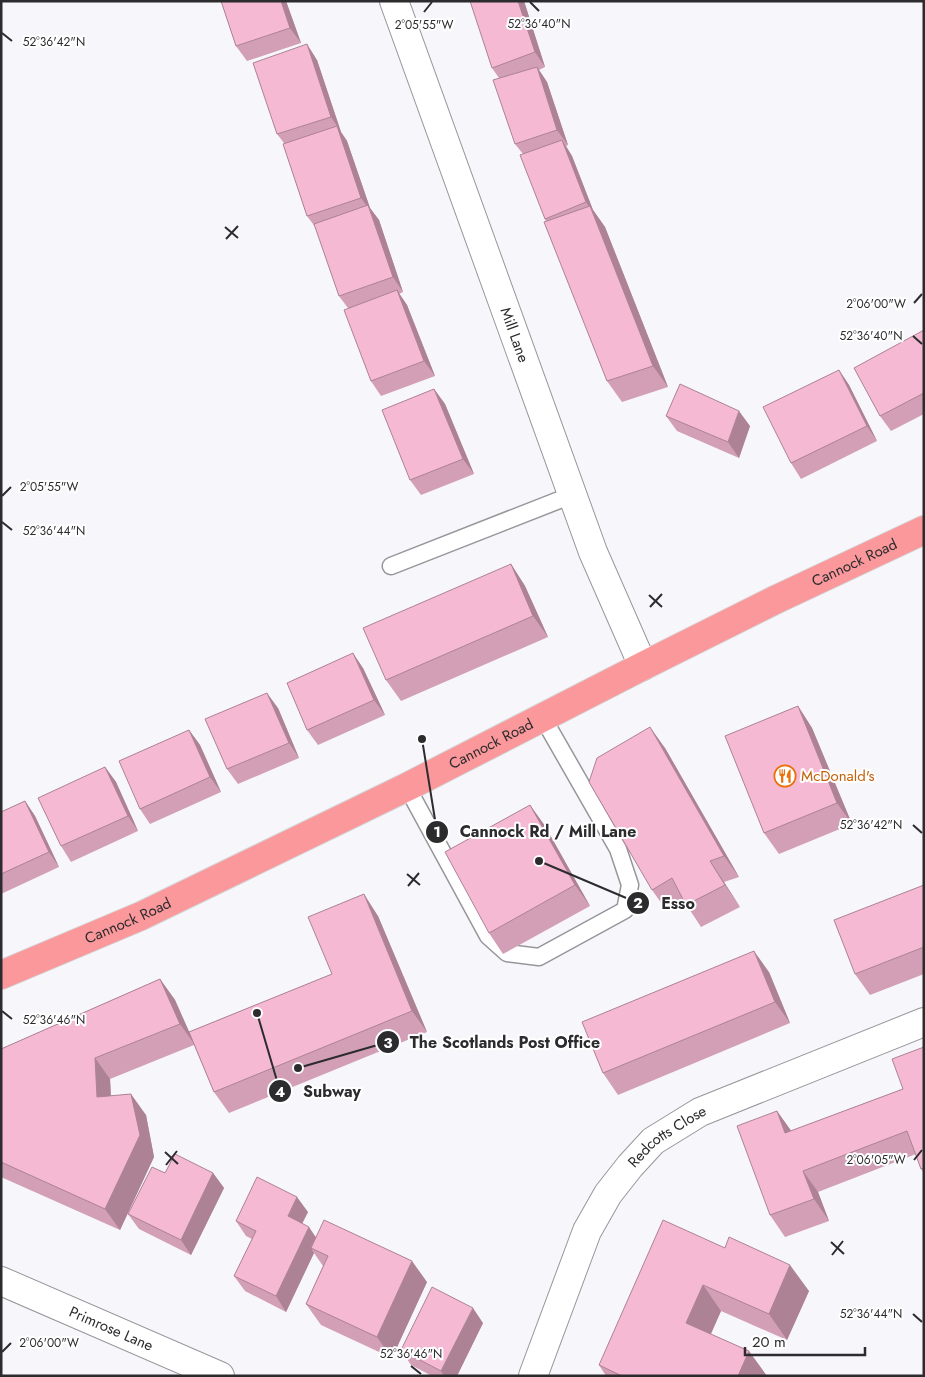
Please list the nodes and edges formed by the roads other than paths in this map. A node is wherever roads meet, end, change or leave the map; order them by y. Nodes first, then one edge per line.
1 (394, 1) edge
2 (572, 495) junction
3 (924, 530) edge
4 (391, 566) dead end
5 (643, 666) junction
6 (543, 718) junction
7 (407, 787) junction
8 (1, 975) edge
9 (924, 1022) edge
10 (1, 1281) edge
11 (220, 1376) edge
12 (533, 1376) edge

1 - 2 street, Mill Lane
2 - 4 lane
2 - 5 street, Mill Lane
3 - 5 highway, Cannock Road
5 - 6 highway, Cannock Road
6 - 7 highway, Cannock Road
6 - 7 lane
7 - 8 highway, Cannock Road
9 - 12 street, Redcotts Close
10 - 11 street, Primrose Lane

